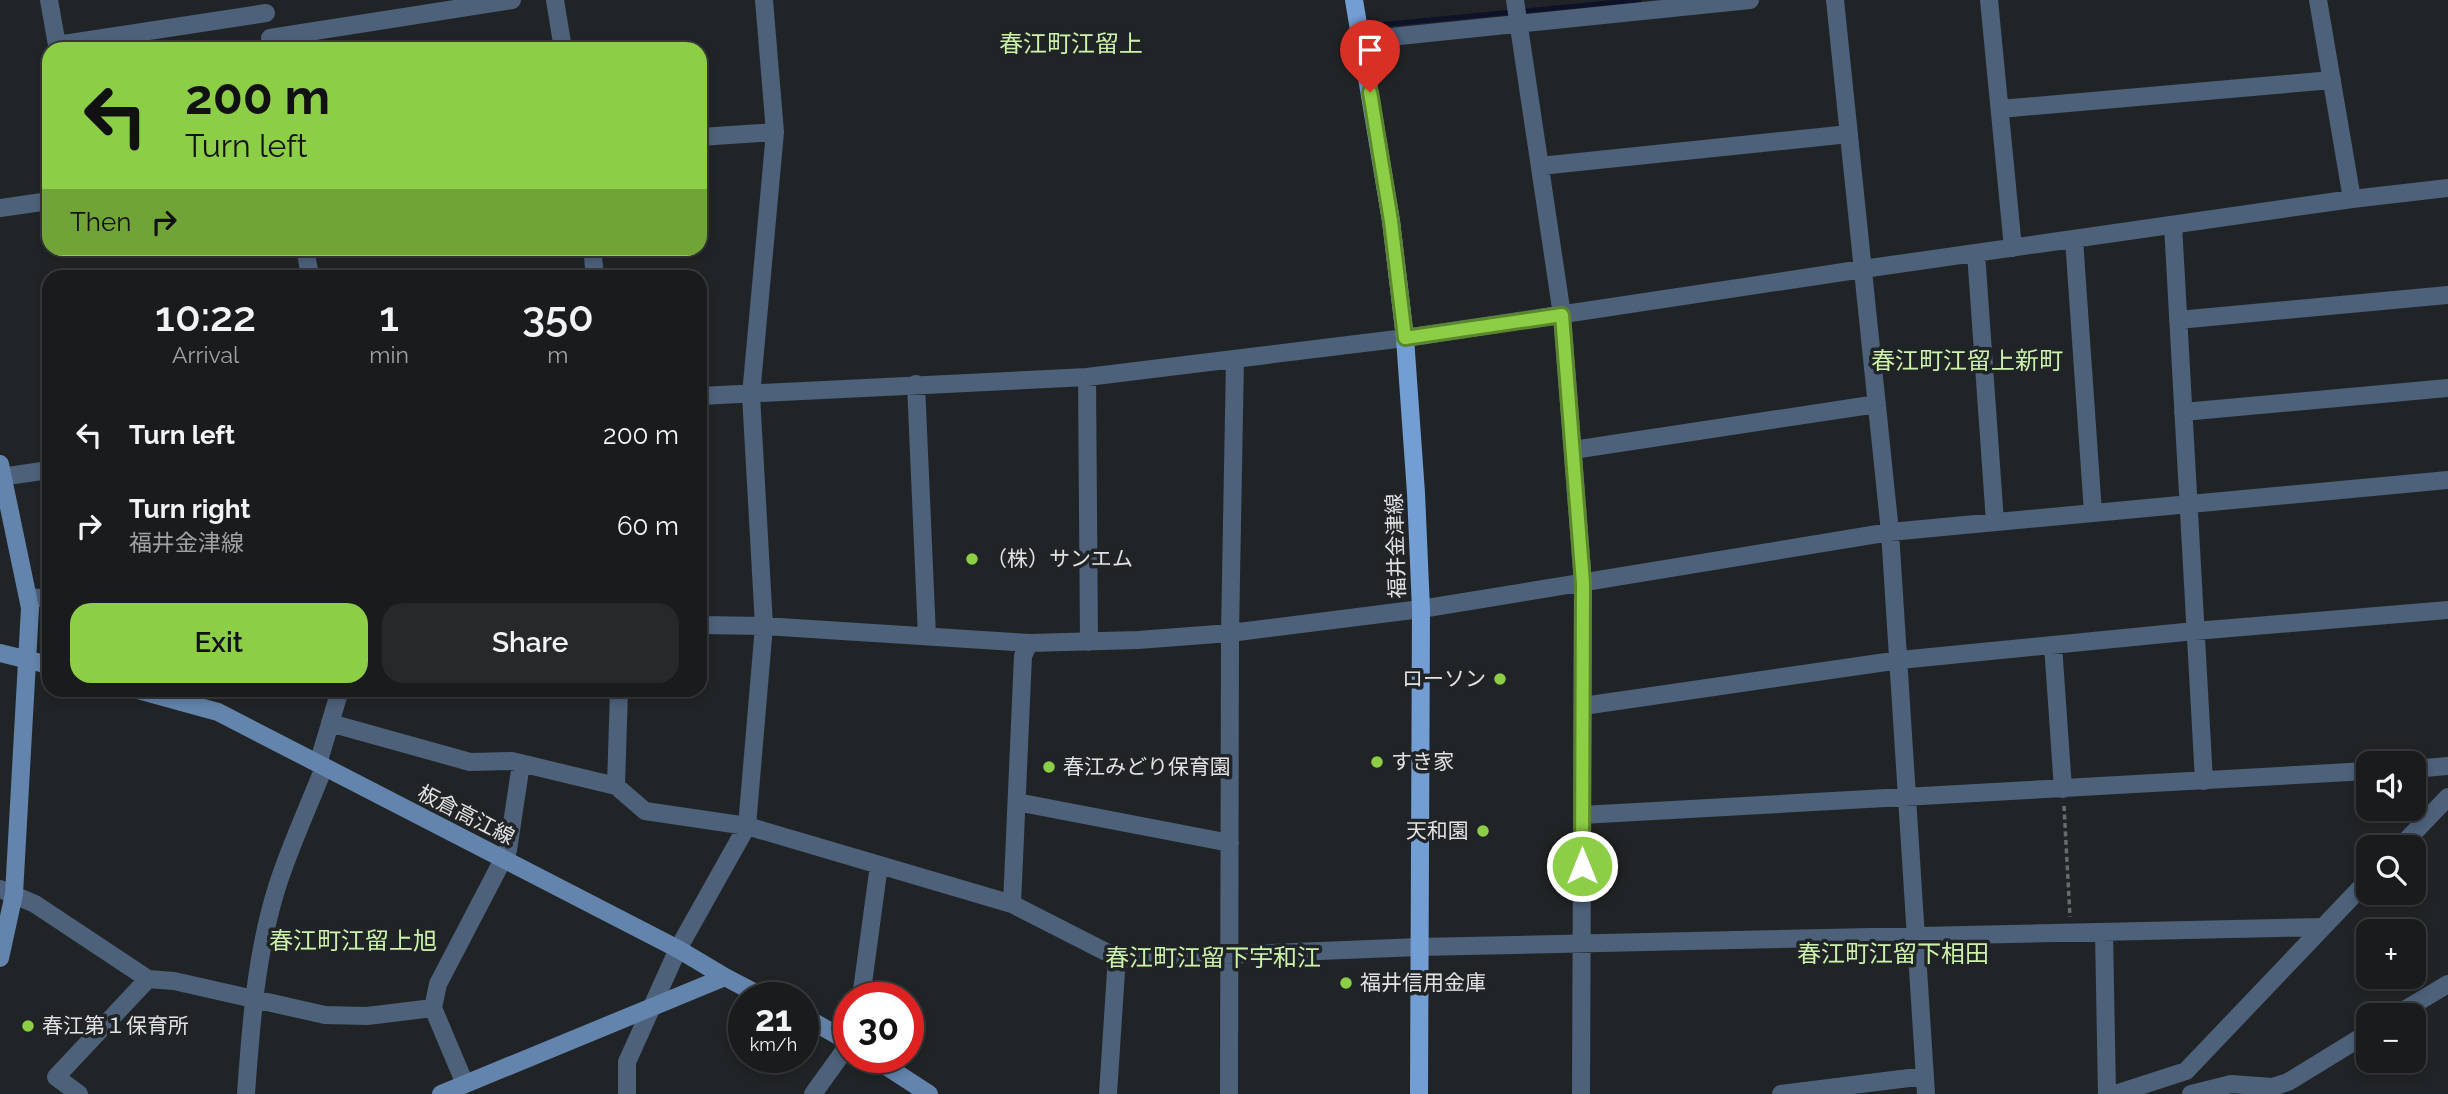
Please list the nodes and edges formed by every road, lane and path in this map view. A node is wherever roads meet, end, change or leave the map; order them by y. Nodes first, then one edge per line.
1 (49, 0) edge
2 (512, 0) edge
3 (555, 0) edge
4 (764, 0) edge
5 (1354, 0) edge
6 (1516, 0) edge
7 (1750, 0) edge
8 (1835, 0) edge
9 (1989, 0) edge
10 (2318, 0) edge
11 (265, 6) edge
12 (1519, 23) junction
13 (1361, 40) junction
14 (56, 42) edge
15 (73, 42) edge
16 (271, 42) edge
17 (282, 42) edge
18 (562, 42) edge
19 (2332, 80) junction
20 (2000, 109) junction
21 (775, 132) junction
22 (1849, 134) junction
23 (707, 137) edge
24 (1540, 166) junction
25 (2448, 188) edge
26 (2352, 199) junction
27 (42, 202) edge
28 (0, 208) edge
29 (2173, 225) junction
30 (2074, 239) junction
31 (2013, 248) junction
32 (1976, 253) junction
33 (1863, 269) junction
34 (2448, 295) edge
35 (1562, 315) junction
36 (2178, 320) junction
37 (1405, 338) junction
38 (1235, 359) junction
39 (1087, 377) junction
40 (916, 384) junction
41 (2448, 388) edge
42 (751, 395) junction
43 (707, 396) edge
44 (1877, 404) junction
45 (2183, 412) junction
46 (1573, 450) junction
47 (42, 470) edge
48 (1, 472) edge
49 (2448, 480) edge
50 (2188, 504) junction
51 (2093, 513) junction
52 (1995, 522) junction
53 (1890, 532) junction
54 (1583, 583) junction
55 (29, 597) junction
56 (42, 598) edge
57 (1421, 609) junction
58 (2448, 610) edge
59 (707, 625) edge
60 (764, 626) junction
61 (2195, 631) junction
62 (1230, 633) junction
63 (927, 636) junction
64 (1089, 642) junction
65 (1029, 643) junction
66 (2053, 645) junction
67 (0, 653) edge
68 (27, 659) junction
69 (1900, 660) junction
70 (42, 663) edge
71 (163, 697) edge
72 (338, 697) edge
73 (619, 697) edge
74 (1583, 706) junction
75 (330, 723) junction
76 (521, 764) junction
77 (321, 765) junction
78 (2448, 766) edge
79 (2426, 768) edge
80 (2356, 772) edge
81 (2204, 781) junction
82 (616, 786) junction
83 (2063, 789) junction
84 (2448, 797) edge
85 (1909, 798) junction
86 (1017, 802) junction
87 (1582, 815) junction
88 (747, 826) junction
89 (2412, 835) edge
90 (1230, 843) junction
91 (503, 859) junction
92 (878, 865) junction
93 (7, 891) edge
94 (2356, 893) edge
95 (1012, 904) junction
96 (2323, 927) junction
97 (2104, 932) junction
98 (2071, 933) junction
99 (1917, 937) junction
100 (1582, 944) junction
101 (1419, 947) junction
102 (678, 949) junction
103 (1229, 955) junction
104 (1117, 956) junction
105 (0, 958) edge
106 (725, 977) junction
107 (148, 979) junction
108 (735, 982) edge
109 (863, 982) edge
110 (2448, 984) edge
111 (253, 999) junction
112 (2416, 1003) edge
113 (433, 1008) junction
114 (652, 1008) junction
115 (2356, 1041) edge
116 (833, 1066) edge
117 (897, 1073) edge
118 (465, 1084) junction
119 (1926, 1085) edge
120 (2294, 1088) edge
121 (2201, 1093) edge
122 (79, 1094) edge
123 (246, 1094) edge
124 (441, 1094) edge
125 (627, 1094) edge
126 (813, 1094) edge
127 (929, 1094) edge
128 (1108, 1094) edge
129 (1229, 1094) edge
130 (1419, 1094) edge
131 (1581, 1094) edge
132 (1781, 1094) edge
133 (2107, 1094) edge
134 (2115, 1094) edge

1 - 14 street
2 - 17 street
3 - 18 street
4 - 21 street
5 - 13 main road, 福井金津線
6 - 12 street
7 - 12 street
8 - 22 street
9 - 20 street
10 - 19 street
11 - 15 street
11 - 16 street
12 - 13 street
12 - 24 street
13 - 37 main road, 福井金津線
19 - 20 street
19 - 26 street
20 - 31 street
21 - 23 street
21 - 42 street
22 - 24 street
22 - 33 street
24 - 35 street
25 - 26 street
26 - 29 street
27 - 28 street
29 - 30 street
29 - 36 street
30 - 31 street
30 - 51 street
31 - 32 street
32 - 33 street
32 - 52 street
33 - 35 street
33 - 44 street
34 - 36 street
35 - 37 street
35 - 46 street
36 - 45 street
37 - 38 street
37 - 57 main road, 福井金津線
38 - 39 street
38 - 62 street
39 - 40 street
39 - 64 street
40 - 42 street
40 - 63 street
41 - 45 street
42 - 43 street
42 - 60 street
44 - 46 street
44 - 53 street
45 - 50 street
46 - 54 street
47 - 48 street
48 - 55 main road
49 - 50 street
50 - 51 street
50 - 61 street
51 - 52 street
52 - 53 street
53 - 54 street
53 - 69 street
54 - 57 street
54 - 74 street
55 - 56 street
55 - 68 main road
57 - 62 street
57 - 101 main road, 福井金津線
58 - 61 street
59 - 60 street
60 - 63 street
60 - 88 street
61 - 66 street
61 - 81 street
62 - 64 street
62 - 90 street
63 - 65 street
64 - 65 street
65 - 86 street
66 - 69 street
66 - 83 street
67 - 68 main road
68 - 70 main road
68 - 93 main road
69 - 74 street
69 - 85 street
71 - 77 main road, 板倉高江線
72 - 75 street
73 - 82 street
74 - 87 street
75 - 76 street
75 - 77 street
76 - 82 street
76 - 91 street
77 - 91 main road, 板倉高江線
77 - 111 street
78 - 79 street
80 - 81 street
81 - 83 street
82 - 88 street
83 - 85 street
83 - 98 path
84 - 89 street
85 - 87 street
85 - 99 street
86 - 90 street
86 - 95 street
87 - 100 street
88 - 92 street
88 - 102 street
90 - 103 street
91 - 102 main road, 板倉高江線
91 - 113 street
92 - 95 street
92 - 109 street
93 - 105 main road
93 - 107 street
94 - 96 street
95 - 104 street
96 - 97 street
96 - 134 street
97 - 98 street
97 - 133 street
98 - 99 street
99 - 100 street
99 - 119 street
100 - 101 street
100 - 131 street
101 - 103 street
101 - 130 main road, 福井金津線
102 - 106 main road, 板倉高江線
102 - 114 street
103 - 104 street
103 - 129 street
104 - 128 street
106 - 108 main road, 板倉高江線
106 - 114 main road
107 - 111 street
107 - 122 street
110 - 112 street
111 - 113 street
111 - 123 street
113 - 118 street
114 - 118 main road
114 - 125 street
115 - 120 street
116 - 126 street
117 - 127 main road
118 - 124 main road
119 - 132 street
120 - 121 street

